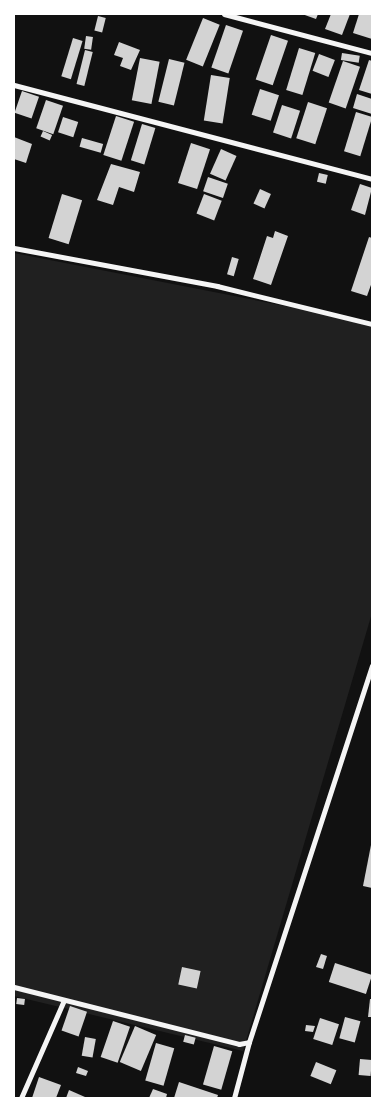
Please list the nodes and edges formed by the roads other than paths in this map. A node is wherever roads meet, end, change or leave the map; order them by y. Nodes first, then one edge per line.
1 (224, 14) edge
2 (372, 53) edge
3 (14, 85) edge
4 (372, 179) edge
5 (14, 248) edge
6 (372, 324) edge
7 (372, 666) edge
8 (14, 987) edge
9 (64, 1000) junction
10 (249, 1042) junction
11 (20, 1098) edge
12 (234, 1098) edge

1 - 2 street
3 - 4 street
5 - 6 street
7 - 10 street
8 - 9 street
9 - 10 street
9 - 11 street
10 - 12 street

